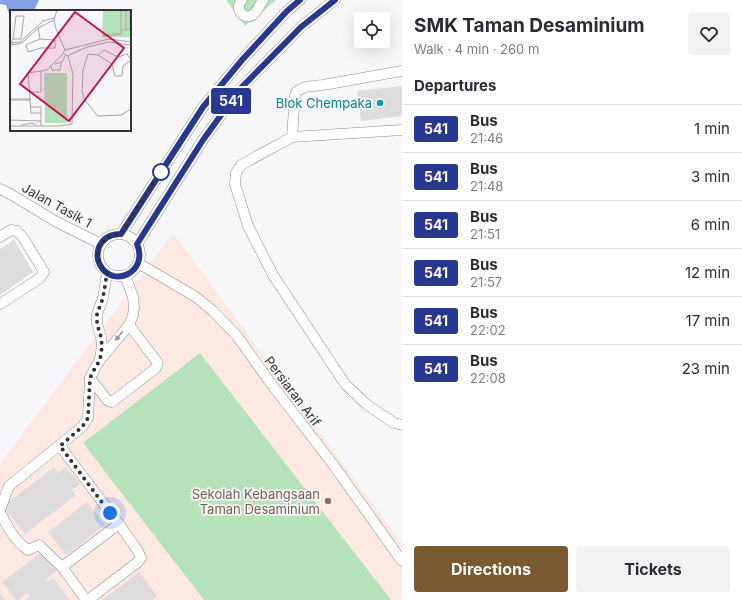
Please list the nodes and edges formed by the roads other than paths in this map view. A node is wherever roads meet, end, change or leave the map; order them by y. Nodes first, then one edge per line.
1 (242, 0) edge
2 (263, 0) edge
3 (300, 0) edge
4 (335, 0) edge
5 (402, 71) edge
6 (402, 130) edge
7 (292, 137) junction
8 (0, 189) edge
9 (121, 234) junction
10 (0, 237) edge
11 (101, 244) junction
12 (137, 244) junction
13 (138, 263) junction
14 (107, 273) junction
15 (125, 275) junction
16 (0, 304) edge
17 (128, 325) junction
18 (100, 360) junction
19 (90, 378) junction
20 (402, 425) edge
21 (60, 446) junction
22 (0, 511) edge
23 (119, 524) junction
24 (402, 561) edge
25 (62, 567) junction
26 (87, 600) edge

1 - 2 street
3 - 9 street
4 - 12 street
5 - 7 street
6 - 7 street
7 - 20 street
8 - 11 street, Jalan Tasik 1
9 - 11 street
9 - 12 street
10 - 16 street
11 - 14 street
12 - 13 street
13 - 15 street
13 - 24 street, Persiaran Arif
14 - 15 street
14 - 18 street
15 - 17 street
17 -> 18 street
17 - 19 street
18 - 19 street
19 - 21 street
21 - 22 street
21 - 23 street
22 - 25 street
23 - 25 street
23 - 26 street
25 - 26 street

